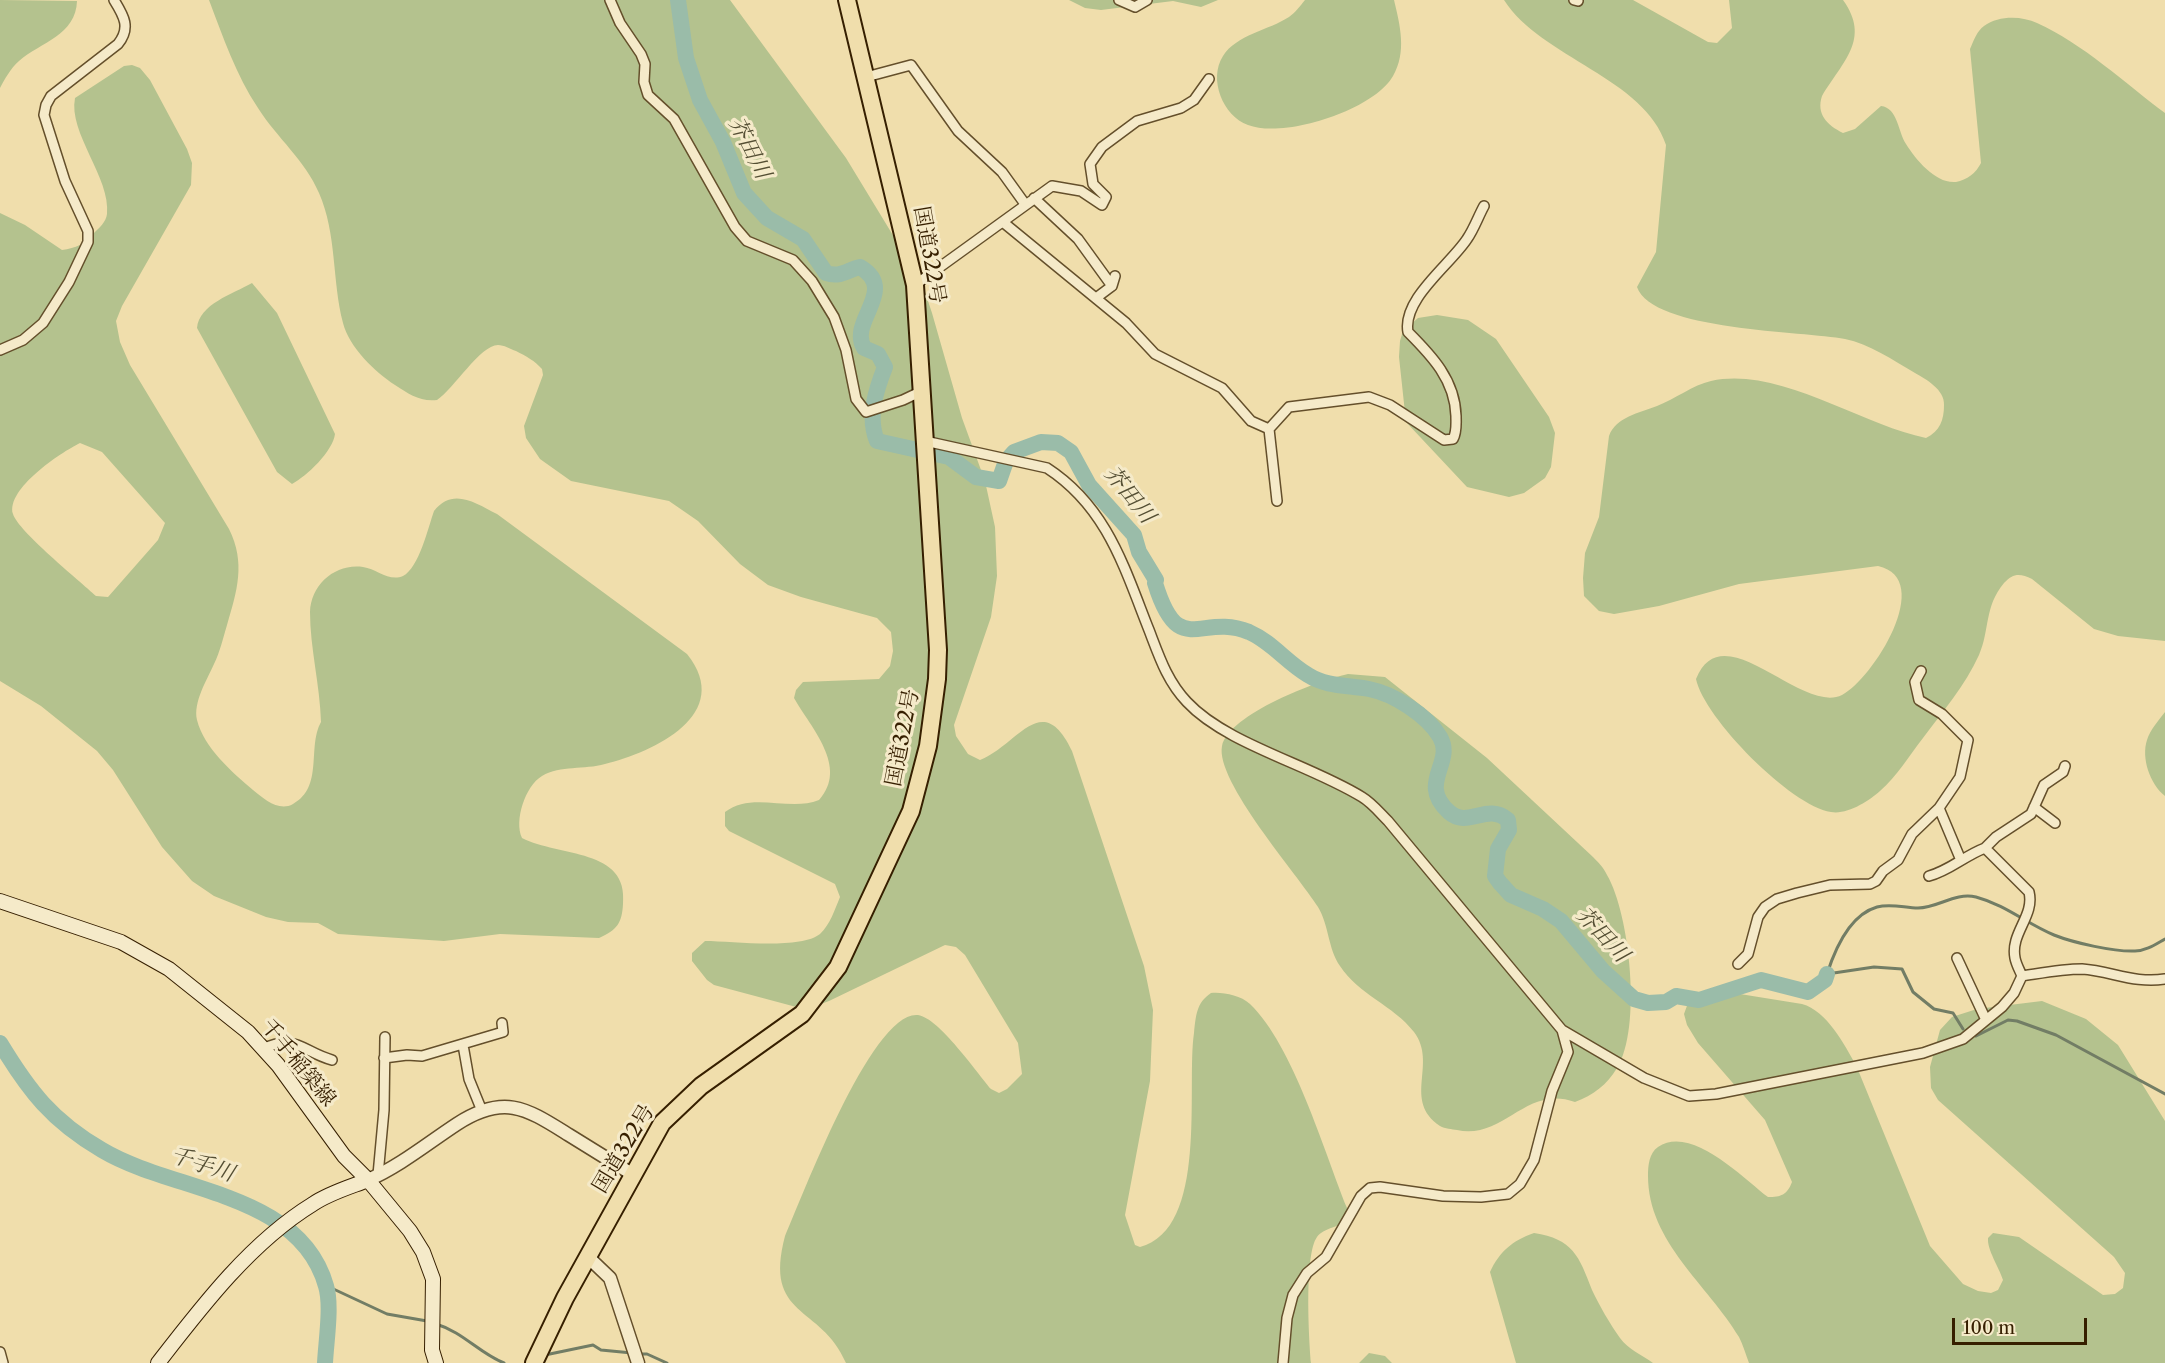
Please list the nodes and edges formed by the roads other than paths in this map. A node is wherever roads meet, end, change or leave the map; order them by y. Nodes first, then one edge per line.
1 (114, 0) edge
2 (610, 0) edge
3 (847, 0) edge
4 (1119, 0) edge
5 (1147, 0) edge
6 (866, 77) junction
7 (1209, 79) dead end
8 (1034, 198) junction
9 (1025, 204) junction
10 (1484, 206) dead end
11 (1004, 223) junction
12 (1115, 276) dead end
13 (915, 285) junction
14 (1112, 286) junction
15 (1096, 298) junction
16 (0, 350) edge
17 (922, 391) junction
18 (1269, 429) junction
19 (925, 445) junction
20 (1277, 501) dead end
21 (1921, 671) dead end
22 (2065, 766) dead end
23 (2034, 807) junction
24 (1939, 808) junction
25 (2055, 823) dead end
26 (1985, 848) junction
27 (1960, 858) junction
28 (1929, 876) dead end
29 (0, 901) edge
30 (1957, 958) dead end
31 (1738, 964) dead end
32 (2022, 976) junction
33 (2165, 979) edge
34 (1986, 1020) junction
35 (502, 1023) dead end
36 (1562, 1030) junction
37 (384, 1037) dead end
38 (463, 1045) junction
39 (263, 1049) junction
40 (384, 1058) junction
41 (332, 1060) dead end
42 (482, 1111) junction
43 (632, 1174) junction
44 (373, 1178) junction
45 (588, 1257) junction
46 (0, 1352) edge
47 (3, 1363) edge
48 (158, 1363) edge
49 (436, 1363) edge
50 (534, 1363) edge
51 (638, 1363) edge
52 (1283, 1363) edge

1 - 16 street
2 - 17 street
3 - 6 highway, 国道322号
4 - 5 street
6 - 9 street
6 - 13 highway, 国道322号
7 - 8 street
8 - 9 street
8 - 14 street
9 - 11 street
10 - 18 street
11 - 13 street
11 - 15 street
12 - 14 street
13 - 17 highway, 国道322号
14 - 15 street
15 - 18 street
17 - 19 highway, 国道322号
18 - 20 street
19 - 36 street
19 - 43 highway, 国道322号
21 - 24 street
22 - 23 street
23 - 25 street
23 - 26 street
24 - 27 street
24 - 31 street
26 - 27 street
26 - 32 street
27 - 28 street
29 - 39 main road, 千手稲築線
30 - 34 street
32 - 33 street
32 - 34 street
34 - 36 street
35 - 38 street
36 - 52 street
37 - 40 street
38 - 40 street
38 - 42 street
39 - 41 street
39 - 44 main road, 千手稲築線
40 - 44 street
42 - 43 street
42 - 44 street
43 - 45 highway, 国道322号
44 - 48 main road
44 - 49 main road, 千手稲築線
45 - 50 highway, 国道322号
45 - 51 street
46 - 47 street

